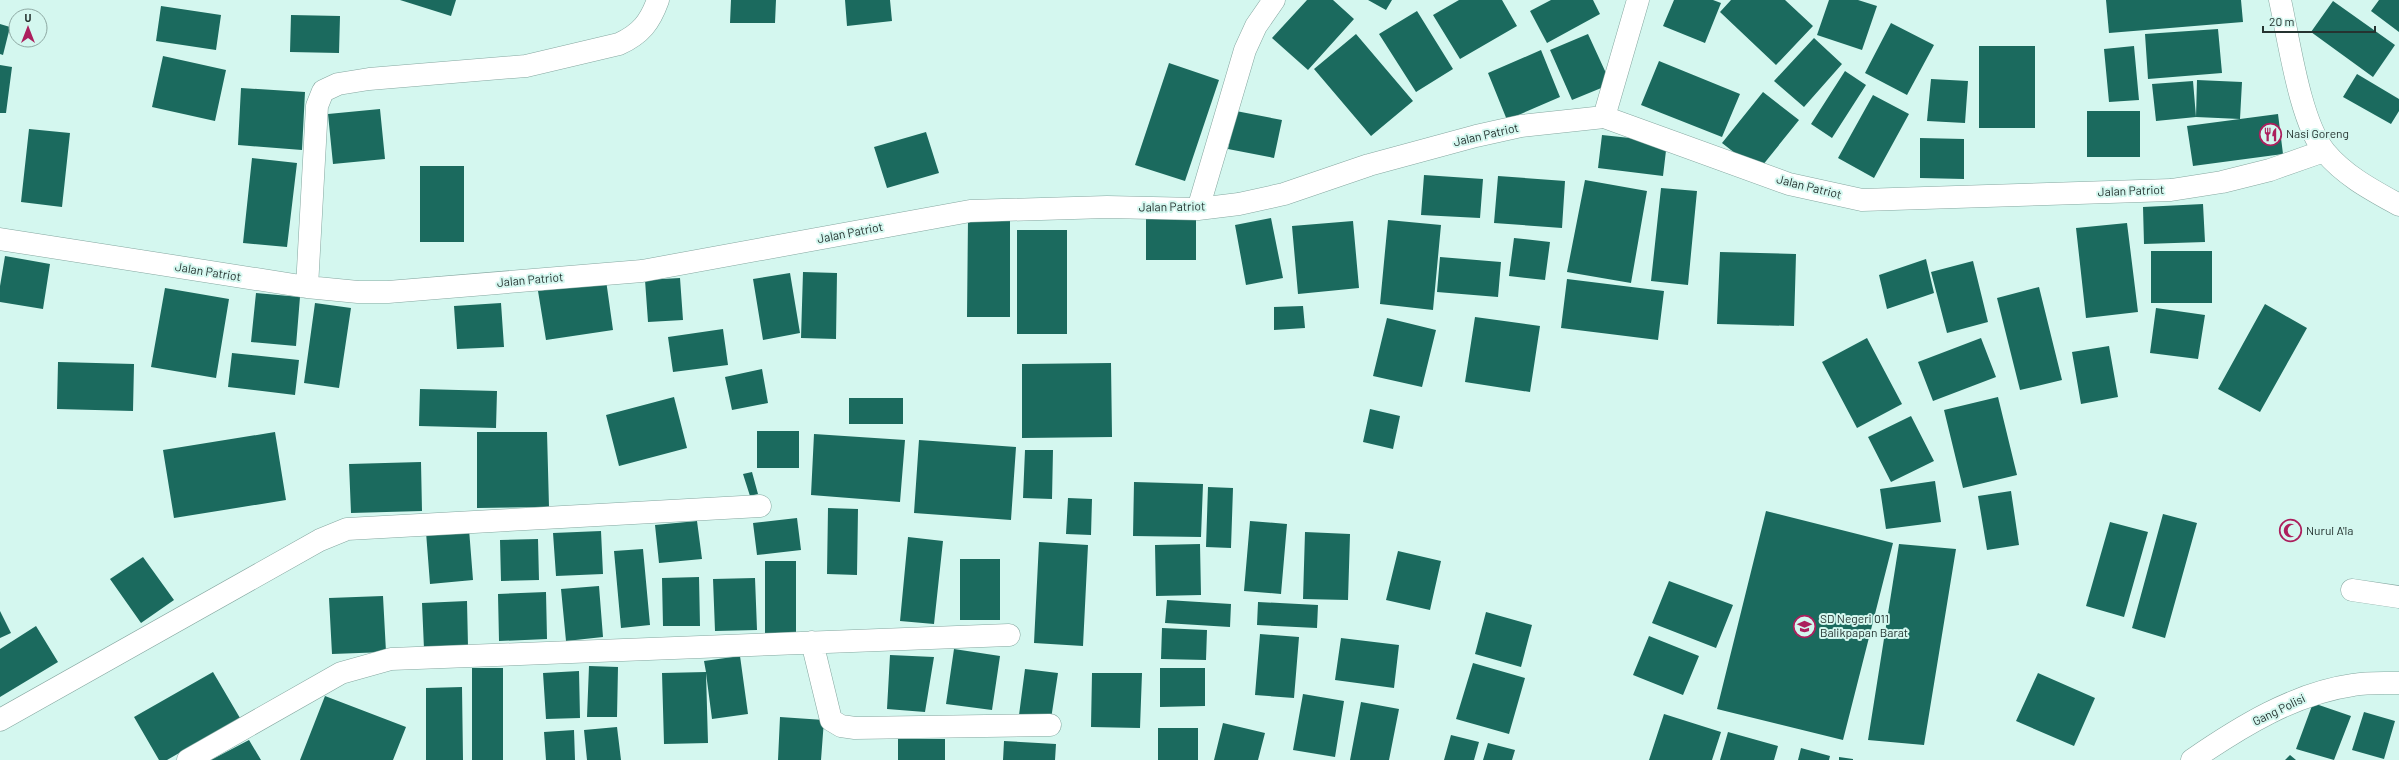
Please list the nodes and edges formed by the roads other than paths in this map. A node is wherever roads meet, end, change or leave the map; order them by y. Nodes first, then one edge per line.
1 (658, 0) edge
2 (1274, 0) edge
3 (1638, 0) edge
4 (2280, 0) edge
5 (1604, 117) junction
6 (2324, 151) junction
7 (2399, 205) edge
8 (1198, 208) junction
9 (0, 239) edge
10 (307, 287) junction
11 (760, 506) dead end
12 (2352, 590) dead end
13 (2399, 597) edge
14 (1009, 635) dead end
15 (812, 642) junction
16 (2399, 683) edge
17 (0, 720) edge
18 (1050, 725) dead end
19 (188, 760) edge
20 (2192, 760) edge

1 - 10 street
2 - 8 street
3 - 5 street
4 - 6 street
5 - 6 street, Jalan Patriot
5 - 8 street, Jalan Patriot
6 - 7 street
8 - 10 street, Jalan Patriot
9 - 10 street, Jalan Patriot
11 - 17 street
12 - 13 street
14 - 15 street
15 - 18 street
15 - 19 street
16 - 20 street, Gang Polisi

